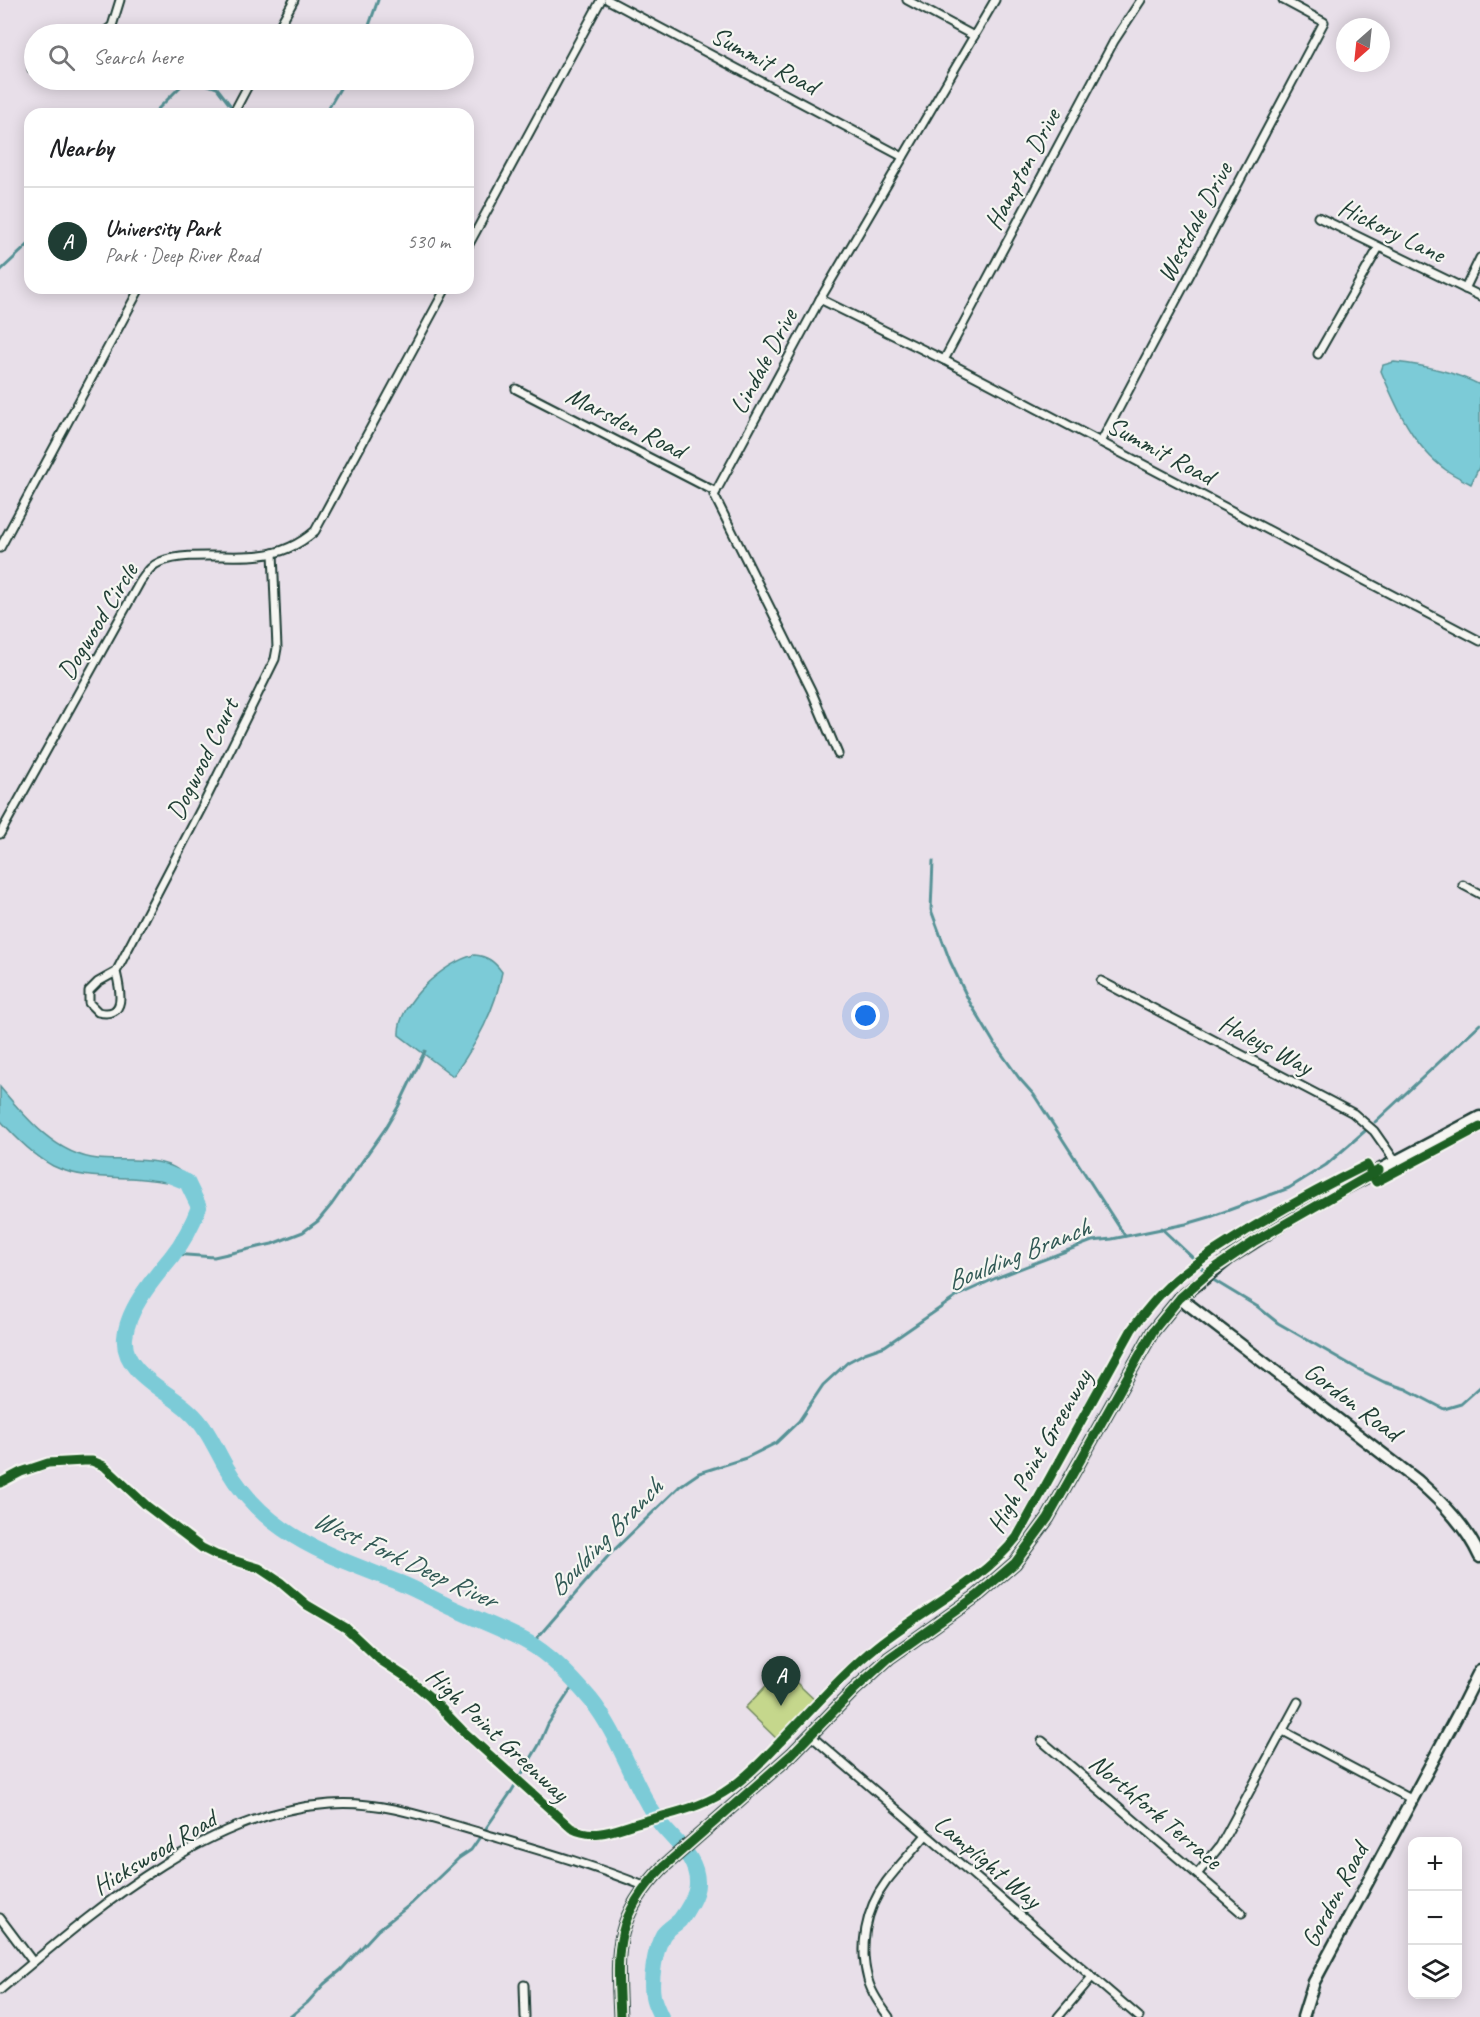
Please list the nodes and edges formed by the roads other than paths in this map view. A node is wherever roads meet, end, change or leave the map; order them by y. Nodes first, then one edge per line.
1 (120, 0) edge
2 (294, 0) edge
3 (601, 0) edge
4 (608, 0) edge
5 (907, 0) edge
6 (994, 0) edge
7 (1141, 0) edge
8 (1283, 0) edge
9 (113, 24) edge
10 (281, 24) edge
11 (974, 36) junction
12 (246, 90) edge
13 (236, 108) edge
14 (903, 157) junction
15 (1318, 217) dead end
16 (474, 235) edge
17 (1379, 247) junction
18 (1480, 258) edge
19 (1465, 289) junction
20 (137, 294) edge
21 (443, 294) edge
22 (1480, 296) edge
23 (820, 299) junction
24 (1318, 354) dead end
25 (944, 360) junction
26 (516, 389) dead end
27 (1101, 442) junction
28 (716, 492) junction
29 (0, 548) edge
30 (273, 553) junction
31 (1480, 641) edge
32 (838, 754) dead end
33 (0, 834) edge
34 (1463, 885) dead end
35 (1480, 894) edge
36 (116, 972) junction
37 (1101, 981) dead end
38 (1480, 1117) edge
39 (1395, 1161) junction
40 (1180, 1298) junction
41 (1480, 1557) edge
42 (1480, 1670) edge
43 (1298, 1702) dead end
44 (1283, 1731) junction
45 (810, 1735) junction
46 (1042, 1741) dead end
47 (1411, 1799) junction
48 (926, 1835) junction
49 (1198, 1873) junction
50 (645, 1886) junction
51 (1242, 1913) dead end
52 (0, 1918) edge
53 (33, 1962) junction
54 (1092, 1977) junction
55 (524, 1984) dead end
56 (0, 1990) edge
57 (525, 2017) edge
58 (620, 2017) edge
59 (889, 2017) edge
60 (1058, 2017) edge
61 (1139, 2017) edge
62 (1303, 2017) edge

1 - 9 street
2 - 10 street
3 - 16 street
4 - 14 street, Summit Road
5 - 11 street
6 - 11 street, Lindale Drive
7 - 25 street, Hampton Drive
8 - 27 street, Westdale Drive
11 - 14 street, Lindale Drive
12 - 13 street
14 - 23 street, Lindale Drive
15 - 17 street, Hickory Lane
17 - 19 street, Hickory Lane
17 - 24 street
18 - 19 street
19 - 22 street, Hickory Lane
20 - 29 street
21 - 30 street, Dogwood Circle
23 - 25 street, Summit Road
23 - 28 street, Lindale Drive
25 - 27 street, Summit Road
26 - 28 street, Marsden Road
27 - 31 street, Summit Road
28 - 32 street
30 - 33 street, Dogwood Circle
30 - 36 street, Dogwood Court
34 - 35 street
36 - 36 street, Dogwood Court
37 - 39 street, Haleys Way
38 - 39 street
39 - 40 street
40 - 41 street, Gordon Road
40 - 45 street
42 - 47 street, Gordon Road
43 - 44 street
44 - 47 street
44 - 49 street
45 - 48 street, Lamplight Way
45 - 50 street
46 - 49 street, Northfork Terrace
47 - 62 street, Gordon Road
48 - 54 street, Lamplight Way
48 - 59 street
49 - 51 street, Northfork Terrace
50 - 53 street, Hickswood Road
50 - 58 street
52 - 53 street
53 - 56 street, Hickswood Road
54 - 60 street
54 - 61 street, Lamplight Way
55 - 57 street

